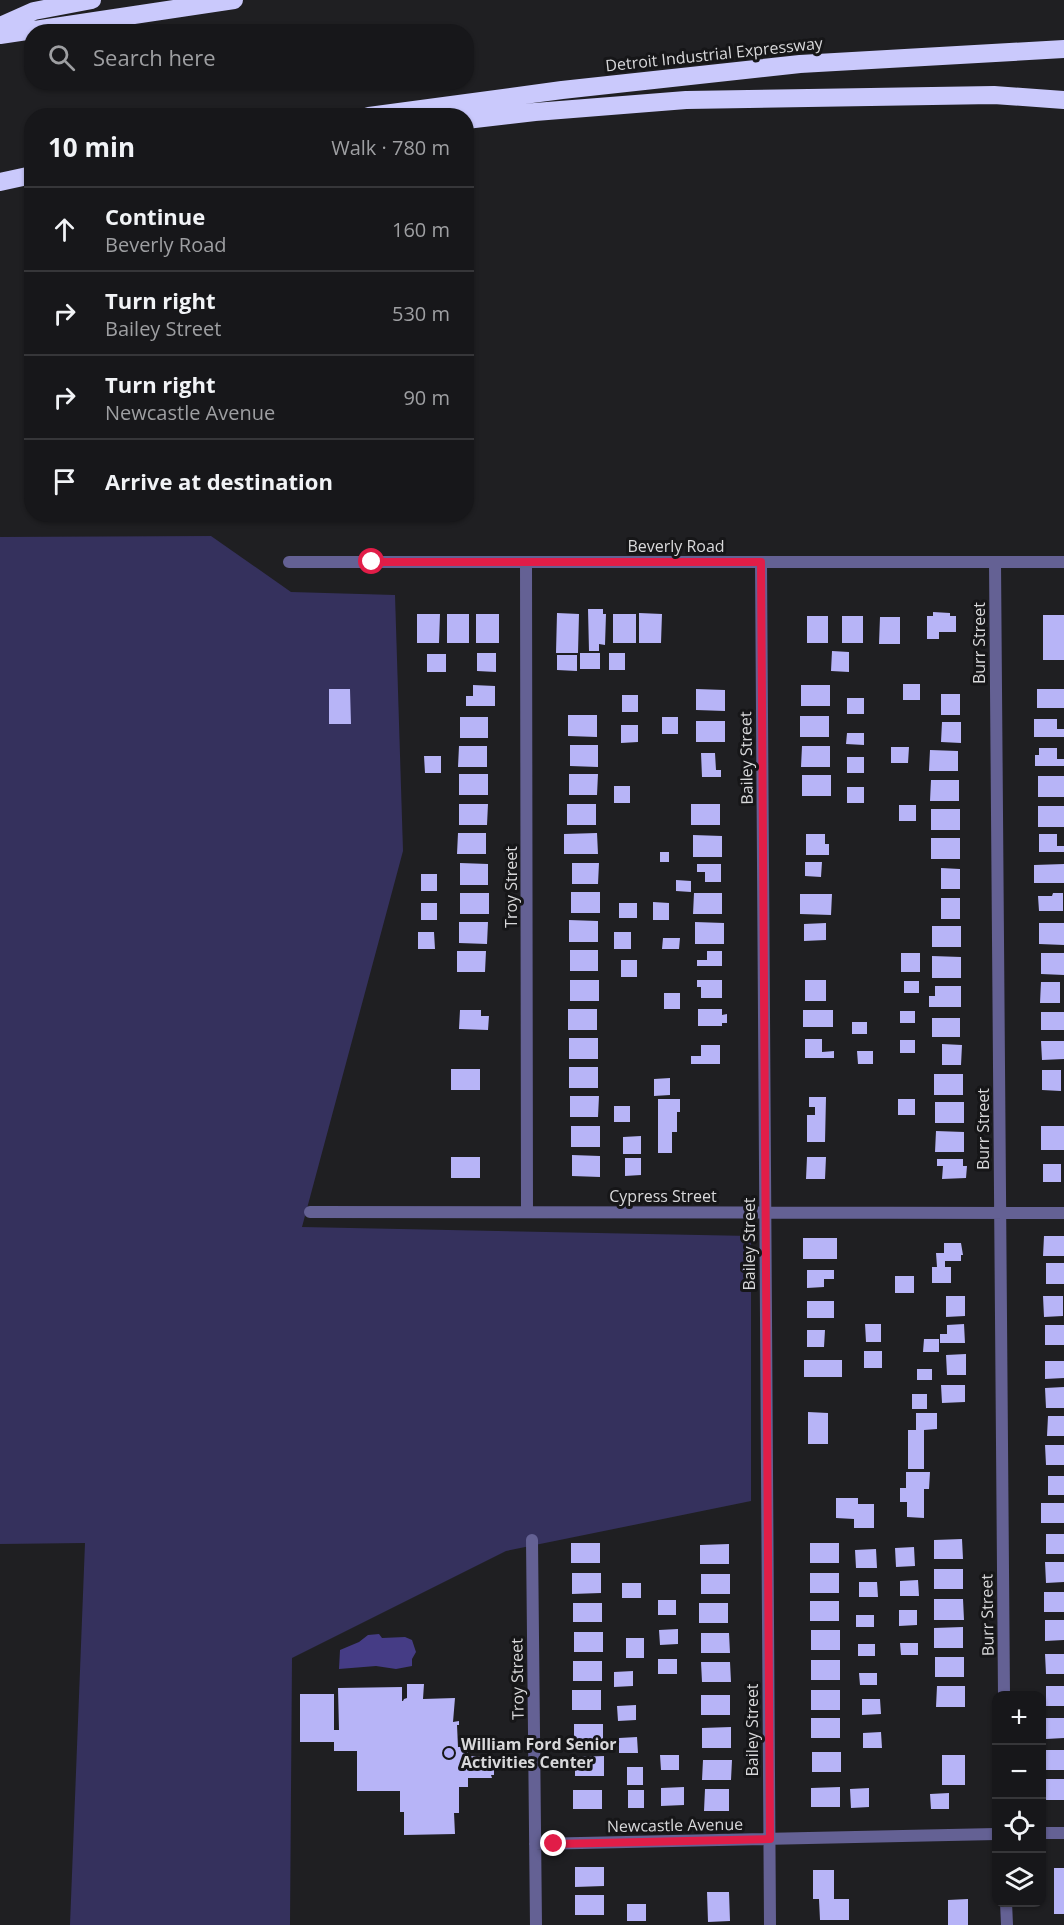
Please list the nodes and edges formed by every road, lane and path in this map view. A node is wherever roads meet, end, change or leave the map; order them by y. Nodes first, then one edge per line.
1 (92, 0) edge
2 (234, 0) edge
3 (74, 24) edge
4 (0, 26) edge
5 (24, 31) edge
6 (0, 35) edge
7 (1064, 49) edge
8 (1064, 100) edge
9 (428, 108) edge
10 (474, 119) edge
11 (24, 177) edge
12 (0, 182) edge
13 (289, 562) dead end
14 (526, 562) junction
15 (761, 562) junction
16 (995, 562) junction
17 (1064, 562) edge
18 (310, 1212) dead end
19 (527, 1212) junction
20 (765, 1213) junction
21 (1000, 1213) junction
22 (1064, 1213) edge
23 (532, 1540) dead end
24 (1004, 1691) edge
25 (1046, 1833) edge
26 (1064, 1833) edge
27 (992, 1834) edge
28 (770, 1839) junction
29 (535, 1844) junction
30 (1006, 1907) edge
31 (536, 1925) edge
32 (771, 1925) edge
33 (1007, 1925) edge

1 - 4 highway
2 - 3 highway
5 - 6 highway
7 - 9 highway, Detroit Industrial Expressway
8 - 10 highway
11 - 12 highway
13 - 14 street, Beverly Road
14 - 15 street, Beverly Road
14 - 19 street, Troy Street
15 - 16 street, Beverly Road
15 - 20 street, Bailey Street
16 - 17 street, Beverly Road
16 - 21 street, Burr Street
18 - 19 street, Cypress Street
19 - 20 street, Cypress Street
20 - 21 street, Cypress Street
20 - 28 street, Bailey Street
21 - 22 street, Cypress Street
21 - 24 street, Burr Street
23 - 29 street, Troy Street
25 - 26 street
27 - 28 street, Newcastle Avenue
28 - 29 street, Newcastle Avenue
28 - 32 street, Bailey Street
29 - 31 street, Troy Street
30 - 33 street

